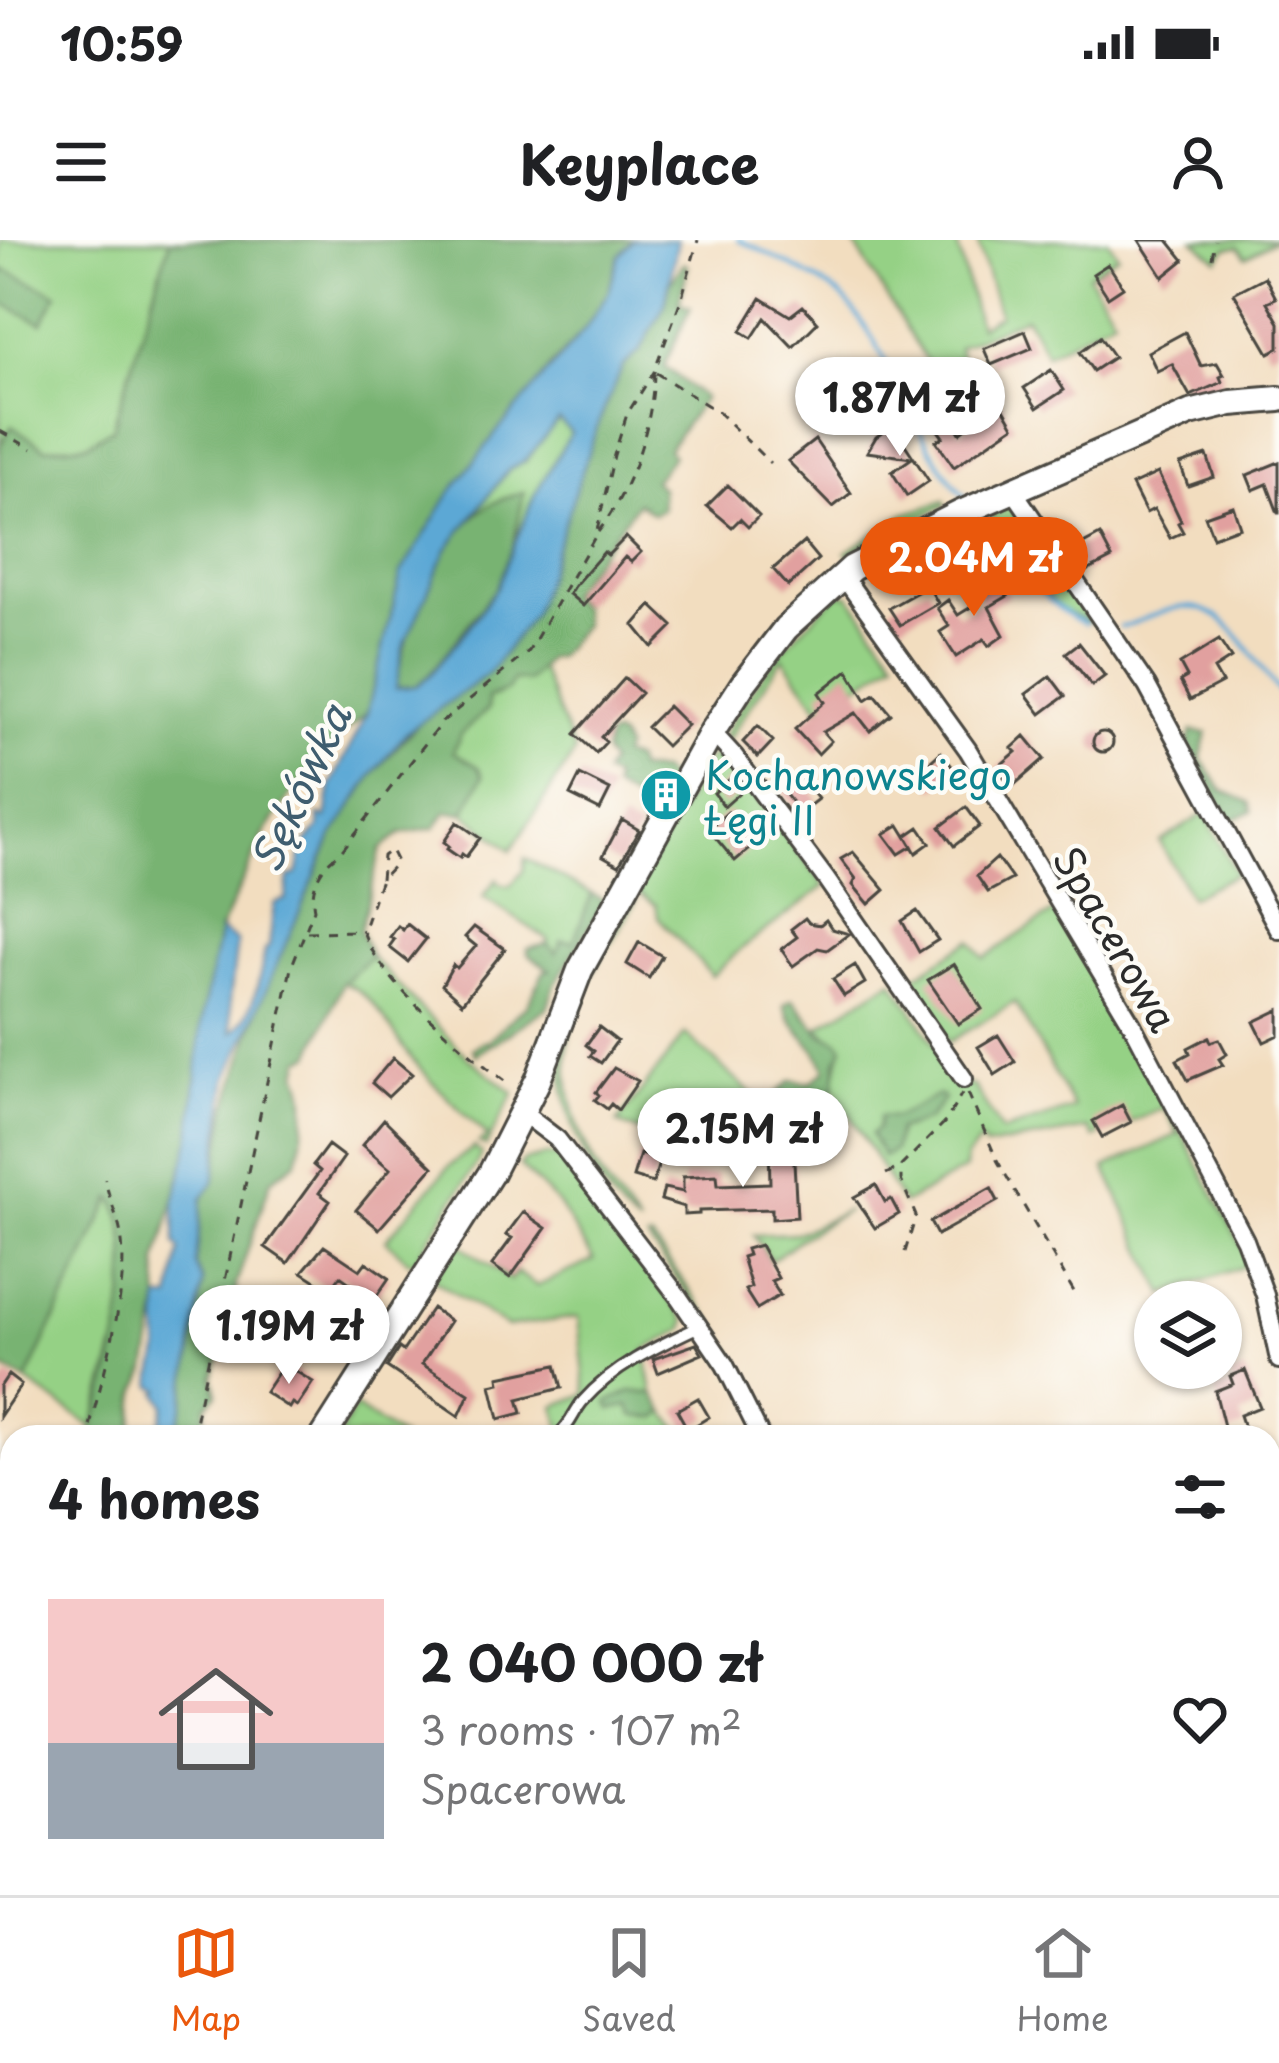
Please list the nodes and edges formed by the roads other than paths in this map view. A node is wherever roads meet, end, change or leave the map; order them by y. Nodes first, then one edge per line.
1 (1279, 400) edge
2 (1012, 490) junction
3 (844, 576) junction
4 (712, 733) junction
5 (1279, 930) edge
6 (964, 1079) road end
7 (524, 1113) junction
8 (698, 1327) junction
9 (1279, 1360) edge
10 (331, 1425) edge
11 (569, 1425) edge
12 (755, 1425) edge

1 - 2 street
2 - 3 street
2 - 5 street
3 - 4 street
3 - 9 street, Spacerowa
4 - 6 street
4 - 7 street
7 - 8 street
7 - 10 street
8 - 11 lane
8 - 12 street

